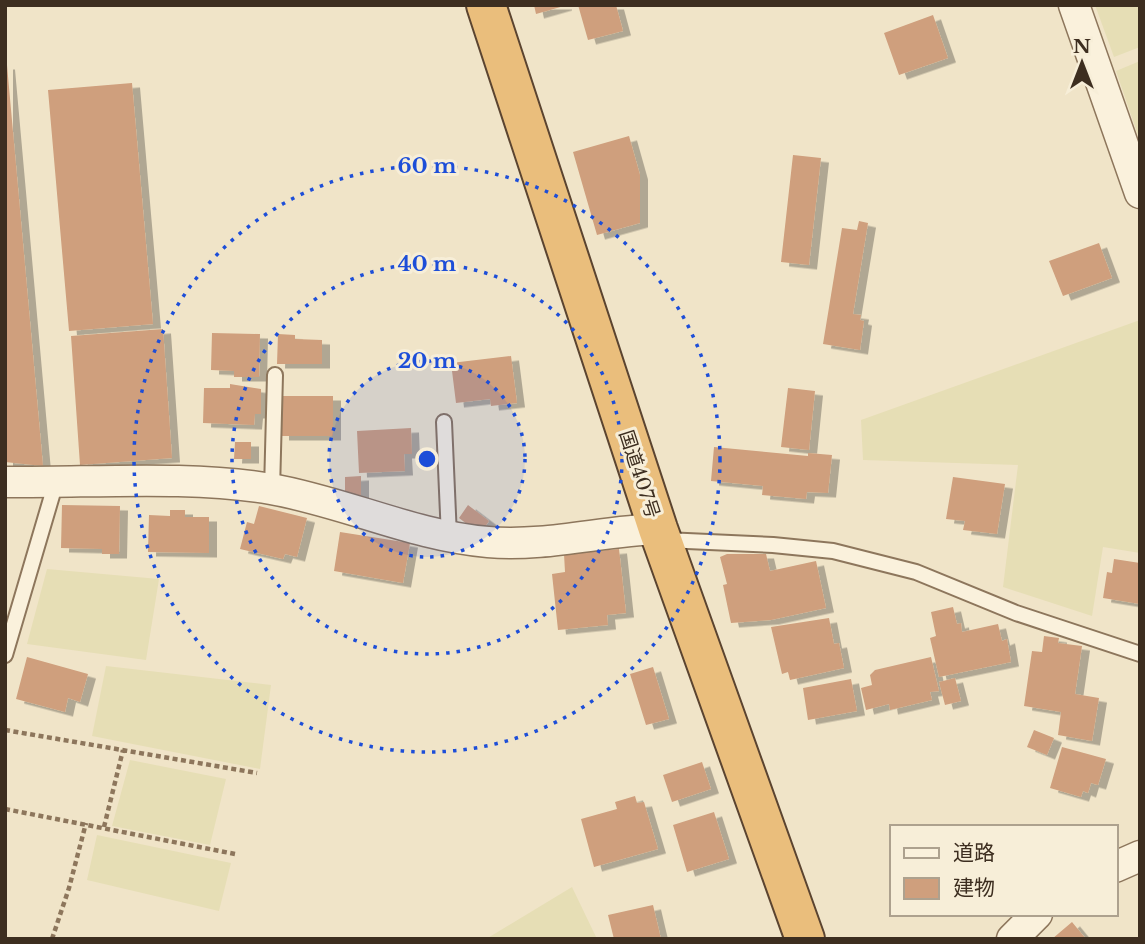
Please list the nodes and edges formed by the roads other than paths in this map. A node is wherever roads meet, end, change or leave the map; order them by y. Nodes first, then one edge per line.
1 (486, 5) edge
2 (1074, 5) edge
3 (1140, 193) edge
4 (275, 375) dead end
5 (444, 422) dead end
6 (56, 482) junction
7 (6, 483) edge
8 (272, 489) junction
9 (661, 535) junction
10 (449, 537) junction
11 (1140, 654) edge
12 (5, 655) edge
13 (1140, 856) edge
14 (1117, 866) edge
15 (1035, 916) edge
16 (804, 939) edge
17 (1012, 939) edge

1 - 9 highway, 国道407号
2 - 3 street
4 - 8 lane
5 - 10 lane
6 - 7 street
6 - 8 street
6 - 12 lane
8 - 10 street
9 - 10 street
9 - 11 lane
9 - 16 highway, 国道407号
13 - 14 street
15 - 17 street

